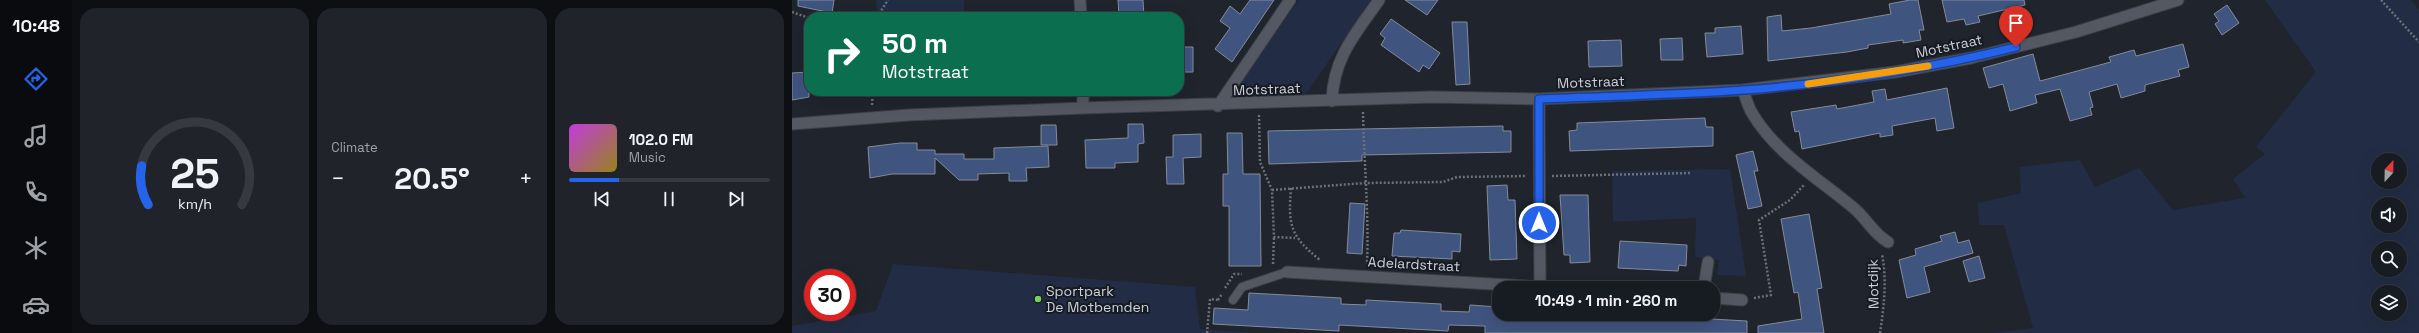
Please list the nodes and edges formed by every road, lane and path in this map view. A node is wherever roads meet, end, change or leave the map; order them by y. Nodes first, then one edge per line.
1 (885, 0) edge
2 (888, 0) edge
3 (1080, 0) edge
4 (1290, 0) edge
5 (1379, 0) edge
6 (2178, 0) edge
7 (2381, 0) edge
8 (885, 4) junction
9 (792, 12) edge
10 (880, 12) edge
11 (1081, 12) edge
12 (804, 16) edge
13 (2419, 42) edge
14 (1743, 90) junction
15 (1083, 96) edge
16 (1539, 99) junction
17 (1363, 100) junction
18 (1332, 101) junction
19 (1259, 104) junction
20 (1218, 106) junction
21 (1083, 108) junction
22 (792, 124) edge
23 (1690, 173) dead end
24 (1811, 175) junction
25 (1539, 176) junction
26 (1365, 183) junction
27 (1291, 188) junction
28 (1272, 190) junction
29 (1878, 236) junction
30 (1295, 238) junction
31 (1888, 242) dead end
32 (1708, 262) dead end
33 (1286, 272) joint
34 (1339, 275) junction
35 (1367, 277) junction
36 (1540, 281) edge
37 (1705, 281) edge
38 (1492, 284) edge
39 (1720, 298) edge
40 (1233, 300) joint
41 (1742, 300) joint
42 (1207, 333) edge
43 (1880, 333) edge

1 - 8 path
2 - 8 path
3 - 11 street
4 - 20 street
5 - 18 street
6 - 14 street, Motstraat
7 - 13 path
8 - 10 path
9 - 12 path
14 - 16 street, Motstraat
14 - 24 street
15 - 21 street
16 - 17 street, Motstraat
16 - 25 street
17 - 18 street, Motstraat
17 - 26 path
18 - 19 street, Motstraat
19 - 20 street, Motstraat
19 - 28 path
20 - 21 street, Motstraat
21 - 22 street, Motstraat
23 - 25 path
24 - 29 street
24 - 41 path
25 - 26 path
25 - 36 street
26 - 27 path
26 - 35 path
27 - 28 path
27 - 30 path
28 - 30 path
29 - 31 street
29 - 43 path, Motdijk
30 - 34 path
32 - 37 street
33 - 34 street, Adelardstraat
33 - 40 lane
34 - 35 street, Adelardstraat
35 - 38 street, Adelardstraat
39 - 41 street
40 - 42 path

